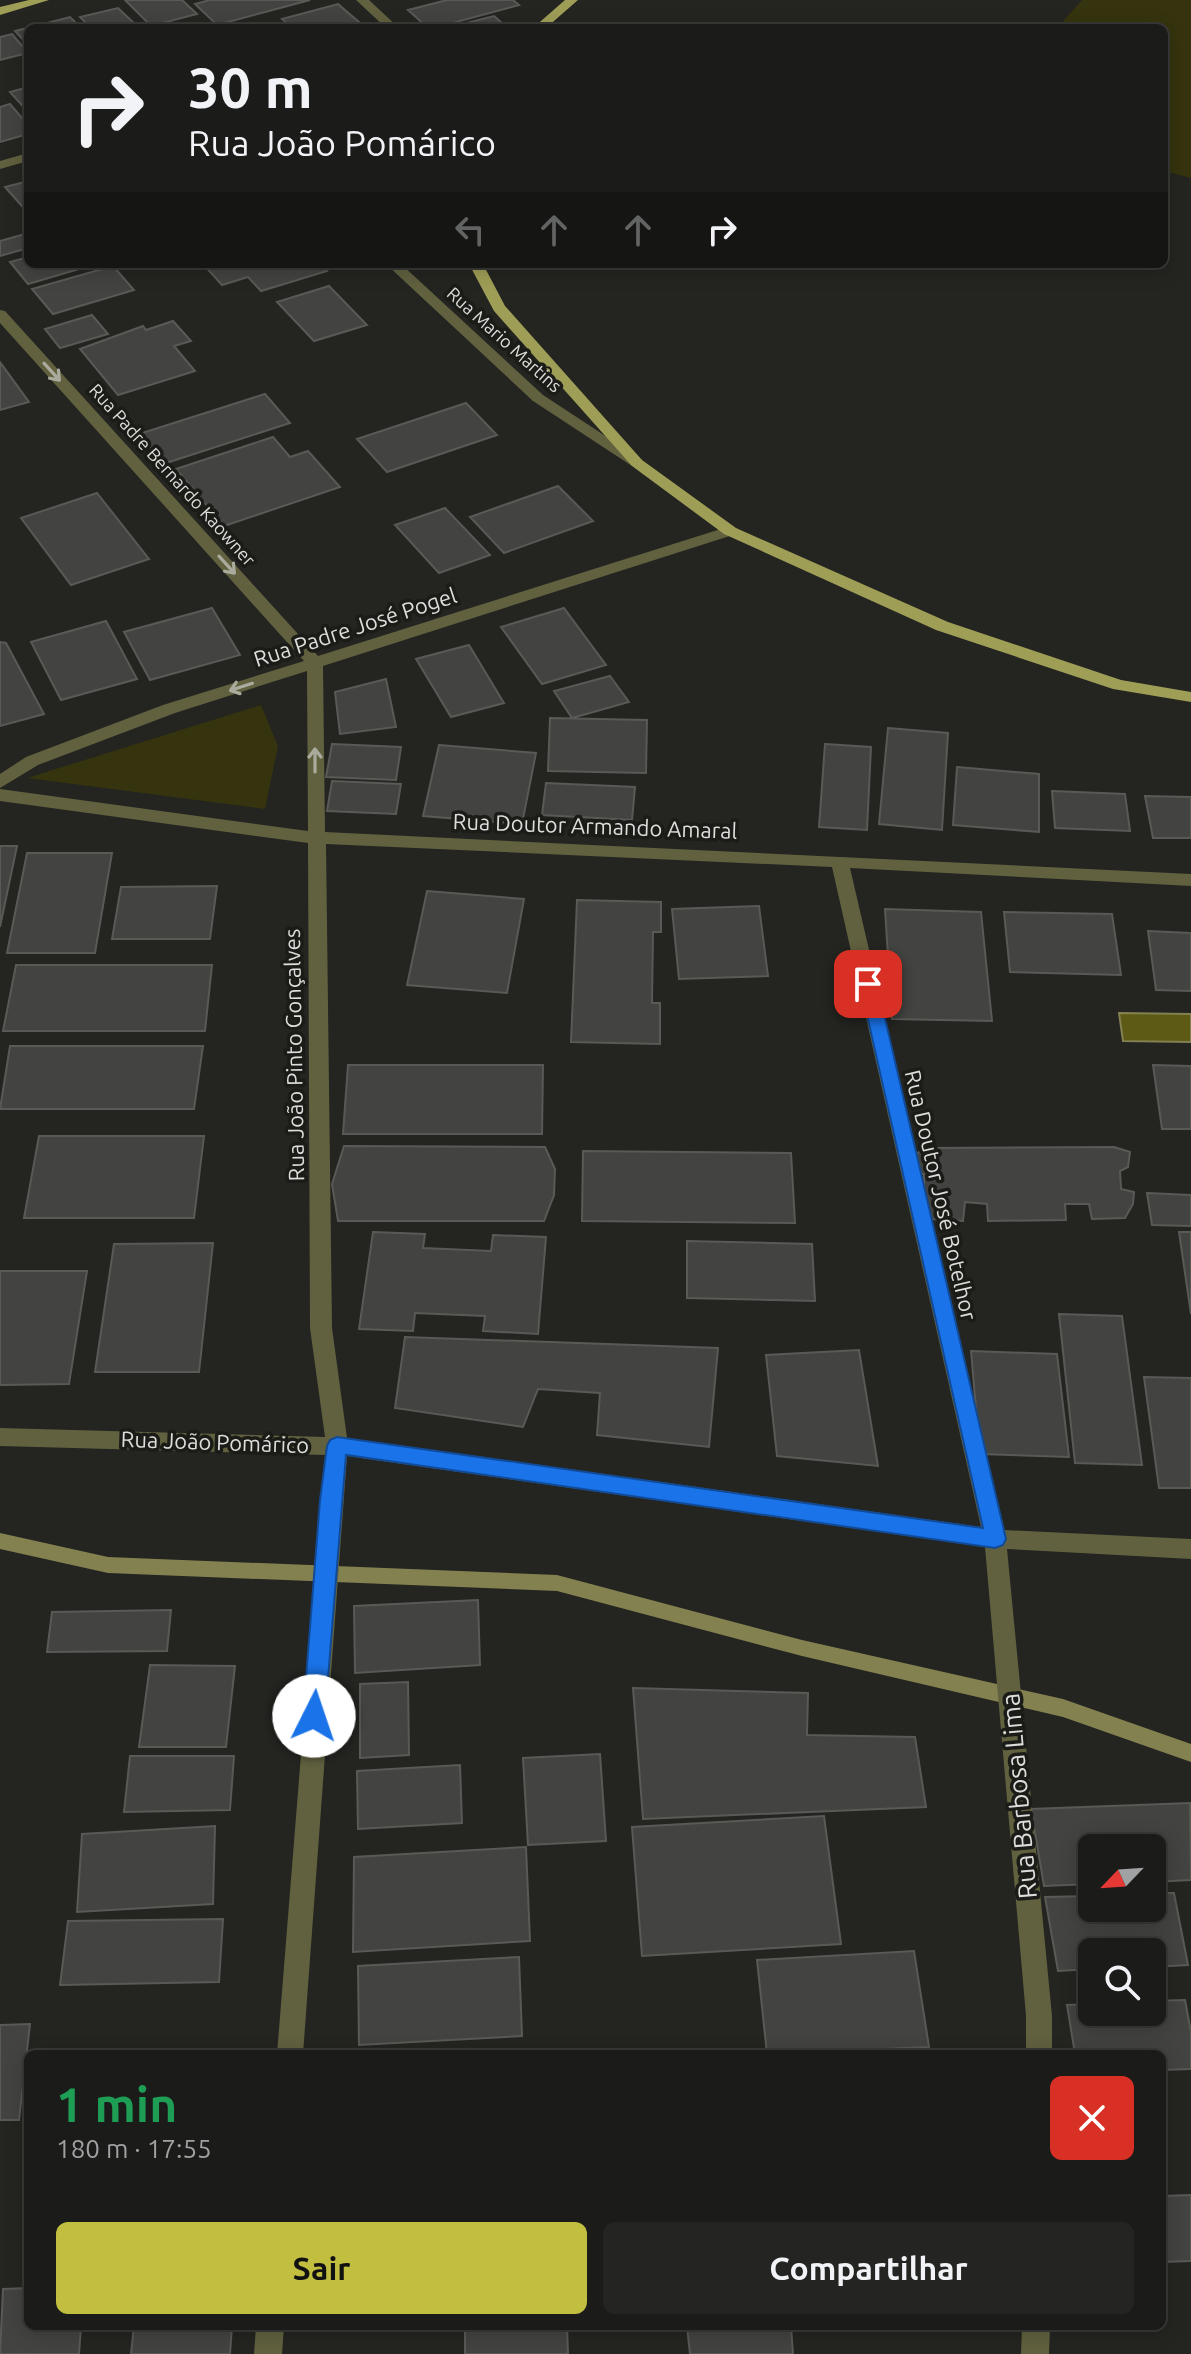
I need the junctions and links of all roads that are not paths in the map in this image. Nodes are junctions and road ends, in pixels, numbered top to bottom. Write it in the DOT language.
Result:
graph roads {
  1 [pos="43,0"];
  2 [pos="362,0"];
  3 [pos="572,0"];
  4 [pos="0,11"];
  5 [pos="389,24"];
  6 [pos="544,24"];
  7 [pos="24,158"];
  8 [pos="0,165"];
  9 [pos="397,268"];
  10 [pos="478,268"];
  11 [pos="0,314"];
  12 [pos="637,463"];
  13 [pos="730,531"];
  14 [pos="315,663"];
  15 [pos="1191,697"];
  16 [pos="0,782"];
  17 [pos="0,795"];
  18 [pos="315,838"];
  19 [pos="840,861"];
  20 [pos="1191,880"];
  21 [pos="0,1437"];
  22 [pos="337,1446"];
  23 [pos="995,1539"];
  24 [pos="1191,1549"];
  25 [pos="290,2050"];
  26 [pos="1039,2050"];
  27 [pos="270,2330"];
  28 [pos="1036,2330"];
  29 [pos="268,2354"];
  30 [pos="1035,2354"];
  1 -- 4 [label="main road"];
  2 -- 5 [label="street"];
  3 -- 6 [label="main road"];
  7 -- 8 [label="street"];
  9 -- 12 [label="street, Rua Mario Martins"];
  10 -- 12 [label="main road"];
  11 -- 14 [label="street, Rua Padre Bernardo Kaowner, one-way"];
  12 -- 13 [label="main road"];
  13 -- 14 [label="street, Rua Padre José Pogel"];
  13 -- 15 [label="main road"];
  14 -- 16 [label="street, Rua Padre José Pogel, one-way"];
  18 -- 14 [label="street, Rua João Pinto Gonçalves, one-way"];
  17 -- 18 [label="street, Rua Doutor Armando Amaral"];
  18 -- 19 [label="street, Rua Doutor Armando Amaral"];
  18 -- 22 [label="street, Rua João Pinto Gonçalves"];
  19 -- 20 [label="street, Rua Doutor Armando Amaral"];
  19 -- 23 [label="street, Rua Doutor José Botelhor"];
  21 -- 22 [label="street, Rua João Pomárico"];
  22 -- 23 [label="street, Rua João Pomárico"];
  22 -- 25 [label="street, Rua João Pinto Gonçalves"];
  23 -- 24 [label="street, Rua João Pomárico"];
  23 -- 26 [label="street, Rua Barbosa Lima"];
  27 -- 29 [label="street"];
  28 -- 30 [label="street"];
}
